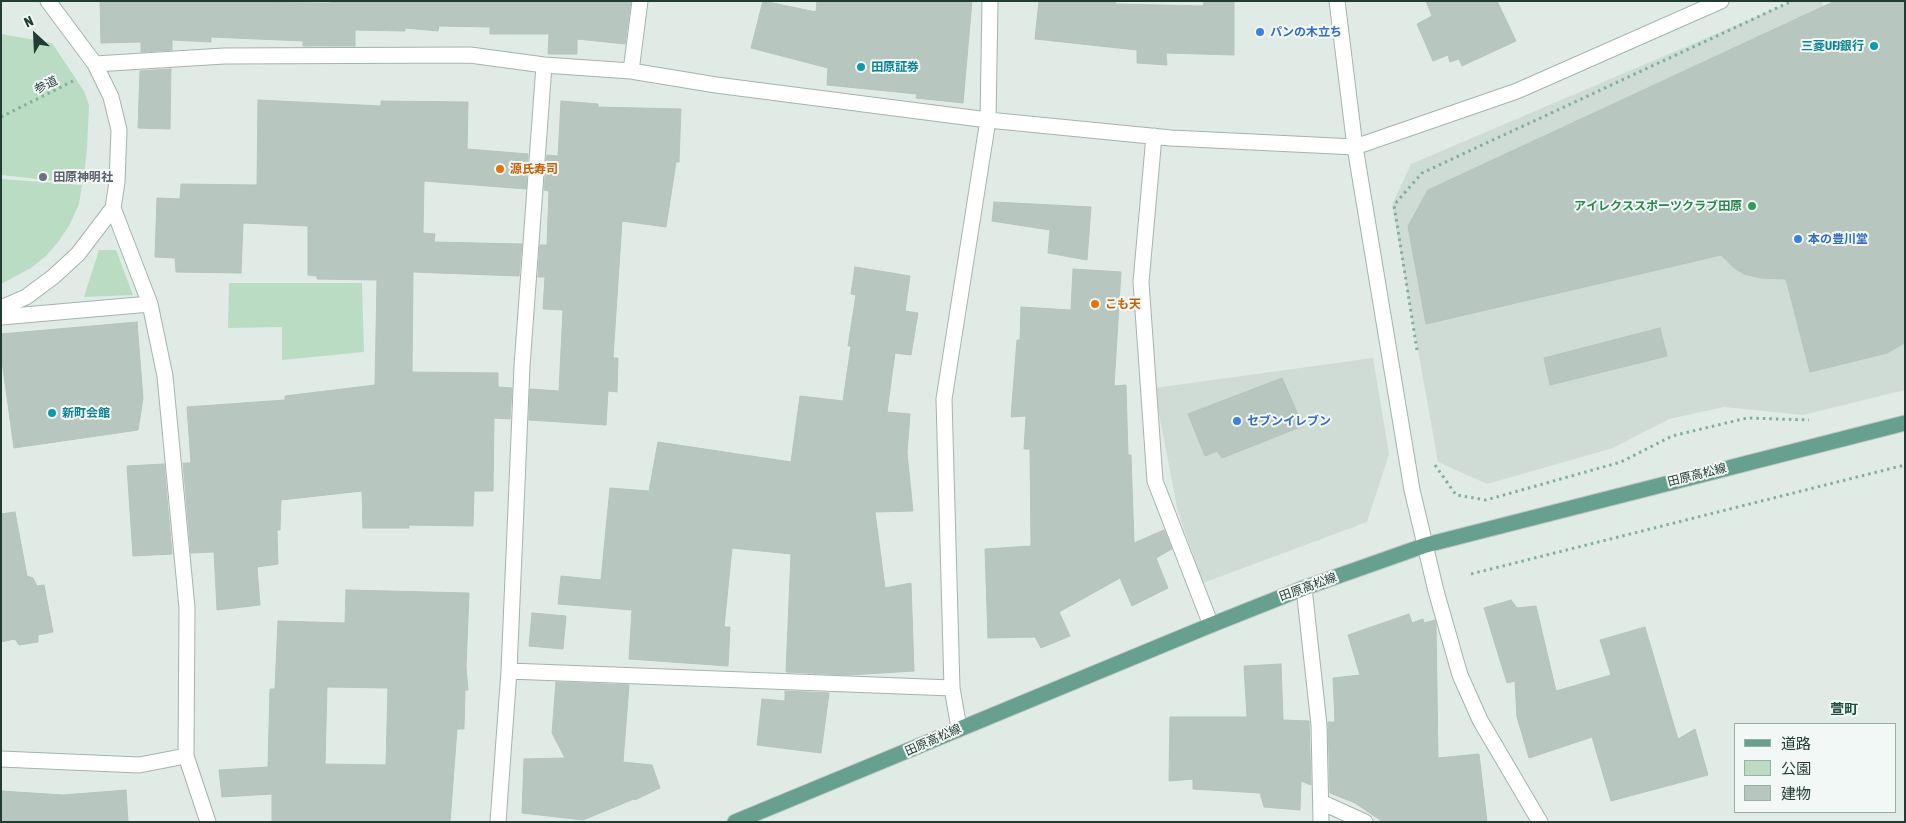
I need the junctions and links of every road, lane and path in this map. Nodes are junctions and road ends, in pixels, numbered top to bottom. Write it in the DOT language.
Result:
graph roads {
  1 [pos="48,1"];
  2 [pos="640,1"];
  3 [pos="990,1"];
  4 [pos="1337,1"];
  5 [pos="1721,1"];
  6 [pos="1792,1"];
  7 [pos="96,64"];
  8 [pos="544,65"];
  9 [pos="631,72"];
  10 [pos="1,117"];
  11 [pos="988,120"];
  12 [pos="1154,136"];
  13 [pos="1355,147"];
  14 [pos="113,208"];
  15 [pos="150,304"];
  16 [pos="1,308"];
  17 [pos="1,317"];
  18 [pos="1419,359"];
  19 [pos="1810,420"];
  20 [pos="1905,423"];
  21 [pos="1434,455"];
  22 [pos="1905,465"];
  23 [pos="1426,545"];
  24 [pos="1471,574"];
  25 [pos="1304,588"];
  26 [pos="1211,625"];
  27 [pos="509,671"];
  28 [pos="952,688"];
  29 [pos="959,728"];
  30 [pos="186,756"];
  31 [pos="1,759"];
  32 [pos="1321,802"];
  33 [pos="208,822"];
  34 [pos="498,822"];
  35 [pos="735,822"];
  36 [pos="1322,822"];
  37 [pos="1365,822"];
  38 [pos="1540,822"];
  1 -- 7 [label="street"];
  2 -- 9 [label="street"];
  3 -- 11 [label="street"];
  4 -- 13 [label="street"];
  5 -- 13 [label="street"];
  6 -- 18 [label="path"];
  7 -- 8 [label="street"];
  7 -- 10 [label="path, 参道"];
  7 -- 14 [label="street"];
  8 -- 9 [label="street"];
  8 -- 27 [label="street"];
  9 -- 11 [label="street"];
  11 -- 12 [label="street"];
  11 -- 28 [label="street"];
  12 -- 13 [label="street"];
  12 -- 26 [label="street"];
  13 -- 23 [label="street"];
  14 -- 15 [label="street"];
  14 -- 16 [label="street"];
  15 -- 17 [label="street"];
  15 -- 30 [label="street"];
  19 -- 21 [label="path"];
  20 -- 23 [label="main road, 田原高松線"];
  22 -- 24 [label="path"];
  23 -- 25 [label="main road, 田原高松線"];
  23 -- 38 [label="street"];
  25 -- 26 [label="main road, 田原高松線"];
  25 -- 32 [label="street"];
  26 -- 29 [label="main road, 田原高松線"];
  27 -- 28 [label="street"];
  27 -- 34 [label="street"];
  28 -- 29 [label="street"];
  29 -- 35 [label="main road, 田原高松線"];
  30 -- 31 [label="street"];
  30 -- 33 [label="street"];
  32 -- 36 [label="street"];
  32 -- 37 [label="street"];
}
